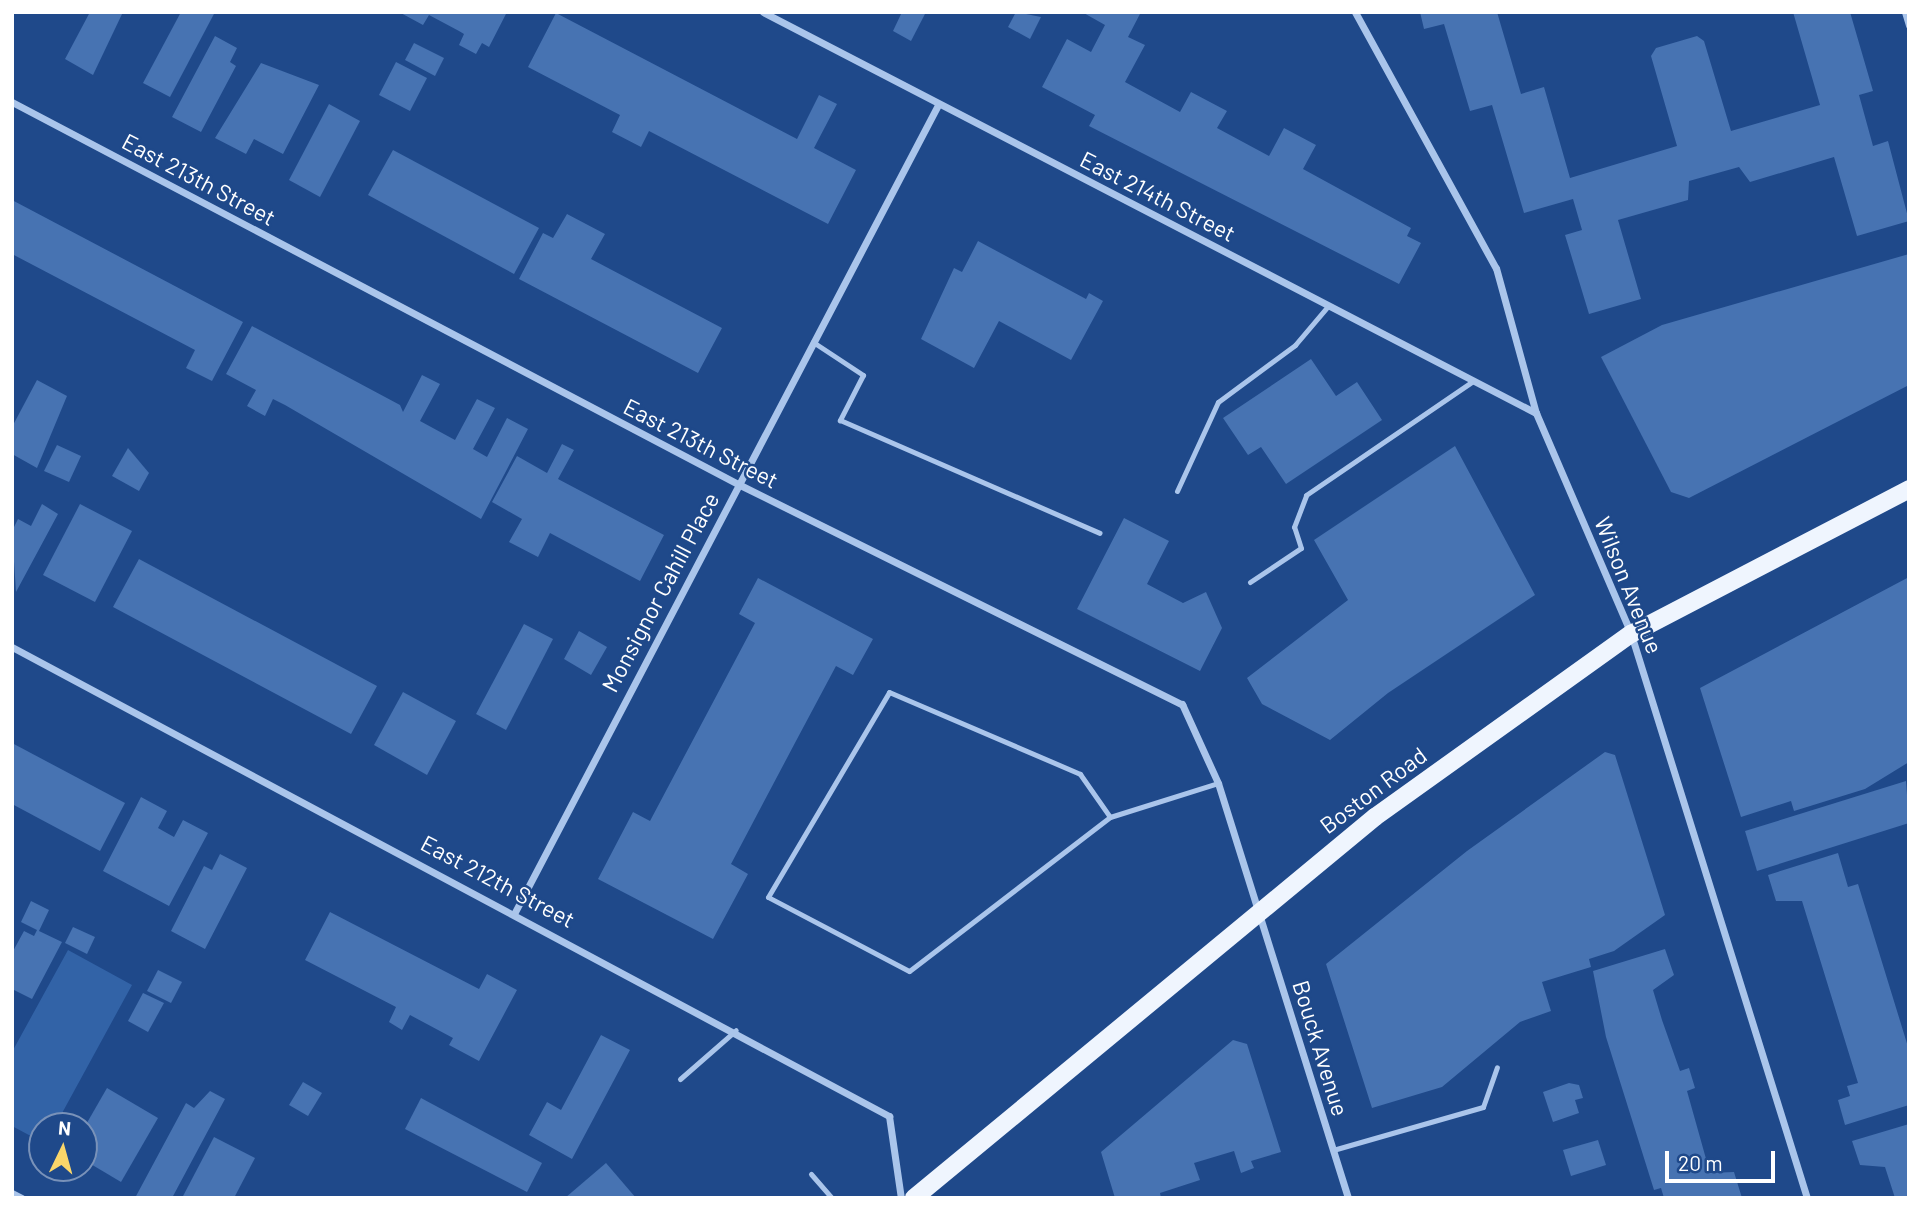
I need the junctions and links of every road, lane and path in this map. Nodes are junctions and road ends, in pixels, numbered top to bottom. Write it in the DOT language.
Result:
graph roads {
  1 [pos="763,12"];
  2 [pos="1355,12"];
  3 [pos="1905,12"];
  4 [pos="1909,25"];
  5 [pos="12,103"];
  6 [pos="938,105"];
  7 [pos="1328,306"];
  8 [pos="813,342"];
  9 [pos="1473,381"];
  10 [pos="1536,413"];
  11 [pos="738,484"];
  12 [pos="1909,489"];
  13 [pos="1177,491"];
  14 [pos="1100,533"];
  15 [pos="1250,582"];
  16 [pos="1631,634"];
  17 [pos="12,648"];
  18 [pos="1218,783"];
  19 [pos="1110,817"];
  20 [pos="1257,911"];
  21 [pos="515,912"];
  22 [pos="736,1030"];
  23 [pos="1497,1067"];
  24 [pos="680,1079"];
  25 [pos="1333,1150"];
  26 [pos="811,1174"];
  27 [pos="12,1192"];
  28 [pos="22,1198"];
  29 [pos="832,1198"];
  30 [pos="901,1198"];
  31 [pos="914,1198"];
  32 [pos="1348,1198"];
  33 [pos="1807,1198"];
  1 -- 6 [label="street, East 214th Street"];
  2 -- 10 [label="street, Wilson Avenue"];
  3 -- 4 [label="street"];
  5 -- 11 [label="street, East 213th Street"];
  6 -- 7 [label="street, East 214th Street"];
  6 -- 8 [label="street, Monsignor Cahill Place"];
  7 -- 9 [label="street, East 214th Street"];
  7 -- 13 [label="lane"];
  8 -- 11 [label="street, Monsignor Cahill Place"];
  8 -- 14 [label="lane"];
  9 -- 10 [label="street, East 214th Street"];
  9 -- 15 [label="lane"];
  10 -- 16 [label="street, Wilson Avenue"];
  11 -- 18 [label="street, East 213th Street"];
  11 -- 21 [label="street, Monsignor Cahill Place"];
  12 -- 16 [label="main road, Boston Road"];
  16 -- 20 [label="main road, Boston Road"];
  16 -- 33 [label="street, Wilson Avenue"];
  17 -- 21 [label="street, East 212th Street"];
  18 -- 19 [label="lane"];
  18 -- 20 [label="street, East 213th Street"];
  19 -- 19 [label="lane"];
  20 -- 25 [label="street, Bouck Avenue"];
  20 -- 31 [label="main road, Boston Road"];
  21 -- 22 [label="street, East 212th Street"];
  22 -- 24 [label="lane"];
  22 -- 30 [label="street, East 212th Street"];
  23 -- 25 [label="lane"];
  25 -- 32 [label="street, Bouck Avenue"];
  26 -- 29 [label="lane"];
  27 -- 28 [label="street"];
}
